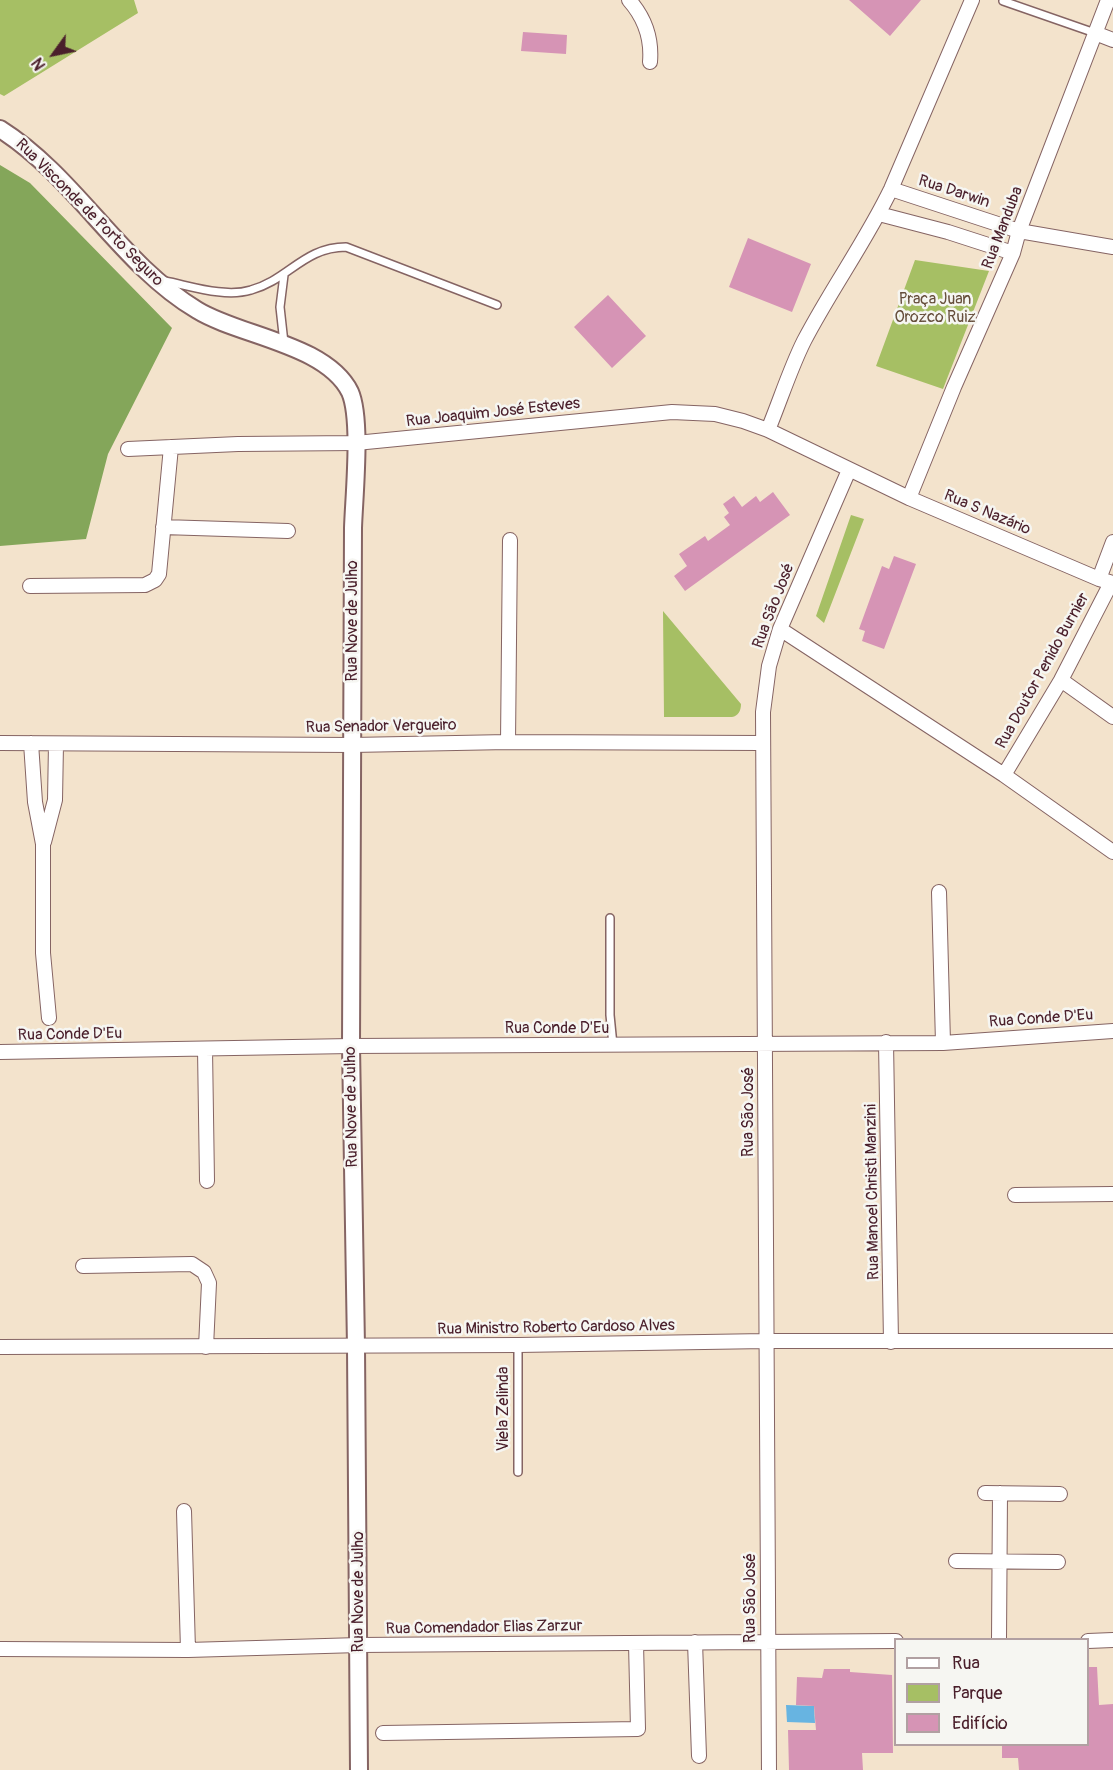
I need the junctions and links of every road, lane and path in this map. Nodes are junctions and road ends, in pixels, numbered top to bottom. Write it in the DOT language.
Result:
graph roads {
  1 [pos="629,0"];
  2 [pos="972,0"];
  3 [pos="1108,0"];
  4 [pos="1003,2"];
  5 [pos="1095,33"];
  6 [pos="1113,40"];
  7 [pos="650,62"];
  8 [pos="0,129"];
  9 [pos="891,189"];
  10 [pos="879,214"];
  11 [pos="1019,231"];
  12 [pos="1113,247"];
  13 [pos="1013,253"];
  14 [pos="284,275"];
  15 [pos="153,279"];
  16 [pos="497,305"];
  17 [pos="284,343"];
  18 [pos="768,430"];
  19 [pos="356,443"];
  20 [pos="171,447"];
  21 [pos="128,449"];
  22 [pos="849,470"];
  23 [pos="909,498"];
  24 [pos="163,526"];
  25 [pos="288,531"];
  26 [pos="510,540"];
  27 [pos="1113,542"];
  28 [pos="1108,582"];
  29 [pos="30,586"];
  30 [pos="780,629"];
  31 [pos="1061,680"];
  32 [pos="1113,717"];
  33 [pos="508,742"];
  34 [pos="0,743"];
  35 [pos="31,743"];
  36 [pos="762,743"];
  37 [pos="56,744"];
  38 [pos="352,745"];
  39 [pos="1004,775"];
  40 [pos="43,844"];
  41 [pos="1113,852"];
  42 [pos="939,892"];
  43 [pos="610,918"];
  44 [pos="49,1018"];
  45 [pos="1113,1031"];
  46 [pos="886,1042"];
  47 [pos="943,1043"];
  48 [pos="613,1045"];
  49 [pos="765,1045"];
  50 [pos="351,1046"];
  51 [pos="205,1049"];
  52 [pos="0,1052"];
  53 [pos="207,1180"];
  54 [pos="1113,1194"];
  55 [pos="1015,1195"];
  56 [pos="83,1266"];
  57 [pos="766,1341"];
  58 [pos="1113,1341"];
  59 [pos="891,1342"];
  60 [pos="518,1345"];
  61 [pos="0,1347"];
  62 [pos="206,1347"];
  63 [pos="356,1347"];
  64 [pos="518,1472"];
  65 [pos="985,1493"];
  66 [pos="1000,1493"];
  67 [pos="1060,1494"];
  68 [pos="184,1511"];
  69 [pos="956,1561"];
  70 [pos="999,1562"];
  71 [pos="1058,1562"];
  72 [pos="999,1638"];
  73 [pos="768,1641"];
  74 [pos="894,1641"];
  75 [pos="1089,1641"];
  76 [pos="1113,1641"];
  77 [pos="695,1642"];
  78 [pos="636,1643"];
  79 [pos="359,1645"];
  80 [pos="0,1649"];
  81 [pos="188,1650"];
  82 [pos="383,1733"];
  83 [pos="699,1756"];
  84 [pos="359,1770"];
  85 [pos="769,1770"];
  1 -- 7 [label="street"];
  2 -- 9 [label="street"];
  3 -- 5 [label="street, Rua Manduba"];
  4 -- 5 [label="lane"];
  5 -- 6 [label="street"];
  5 -- 11 [label="street, Rua Manduba"];
  8 -- 15 [label="street, Rua Visconde de Porto Seguro"];
  9 -- 10 [label="street"];
  9 -- 11 [label="street, Rua Darwin"];
  10 -- 13 [label="street"];
  10 -- 18 [label="street"];
  11 -- 12 [label="street, Rua Darwin"];
  11 -- 13 [label="street, Rua Manduba"];
  13 -- 23 [label="street, Rua Manduba"];
  14 -- 15 [label="lane"];
  14 -- 16 [label="lane"];
  14 -- 17 [label="lane"];
  15 -- 17 [label="street, Rua Visconde de Porto Seguro"];
  17 -- 19 [label="street, Rua Visconde de Porto Seguro"];
  18 -- 19 [label="street, Rua Joaquim José Esteves"];
  18 -- 22 [label="street, Rua Joaquim José Esteves"];
  19 -- 20 [label="street, Rua Joaquim José Esteves"];
  19 -- 38 [label="street, Rua Nove de Julho"];
  20 -- 21 [label="street, Rua Joaquim José Esteves"];
  20 -- 24 [label="street"];
  22 -- 23 [label="street, Rua S Nazário"];
  22 -- 30 [label="street, Rua São José"];
  23 -- 28 [label="street, Rua S Nazário"];
  24 -- 25 [label="street"];
  24 -- 29 [label="street"];
  26 -- 33 [label="street"];
  27 -- 28 [label="street, Rua Doutor Penido Burnier"];
  28 -- 31 [label="street, Rua Doutor Penido Burnier"];
  30 -- 36 [label="street, Rua São José"];
  30 -- 39 [label="street"];
  31 -- 32 [label="street"];
  31 -- 39 [label="street, Rua Doutor Penido Burnier"];
  33 -- 36 [label="street, Rua Senador Vergueiro"];
  33 -- 38 [label="street, Rua Senador Vergueiro"];
  34 -- 35 [label="street, Rua Senador Vergueiro"];
  35 -- 37 [label="street, Rua Senador Vergueiro"];
  35 -- 40 [label="street"];
  36 -- 49 [label="street, Rua São José"];
  37 -- 38 [label="street, Rua Senador Vergueiro"];
  37 -- 40 [label="street"];
  38 -- 50 [label="street, Rua Nove de Julho"];
  39 -- 41 [label="street"];
  40 -- 44 [label="street"];
  42 -- 47 [label="street"];
  43 -- 48 [label="lane"];
  45 -- 47 [label="street, Rua Conde D'Eu"];
  46 -- 47 [label="street, Rua Conde D'Eu"];
  46 -- 49 [label="street, Rua Conde D'Eu"];
  46 -- 59 [label="street, Rua Manoel Christi Manzini"];
  48 -- 49 [label="street, Rua Conde D'Eu"];
  48 -- 50 [label="street, Rua Conde D'Eu"];
  49 -- 57 [label="street, Rua São José"];
  50 -- 51 [label="street, Rua Conde D'Eu"];
  50 -- 63 [label="street, Rua Nove de Julho"];
  51 -- 52 [label="street, Rua Conde D'Eu"];
  51 -- 53 [label="street"];
  54 -- 55 [label="street"];
  56 -- 62 [label="street"];
  57 -- 59 [label="street, Rua Ministro Roberto Cardoso Alves"];
  57 -- 60 [label="street, Rua Ministro Roberto Cardoso Alves"];
  57 -- 73 [label="street, Rua São José"];
  58 -- 59 [label="street, Rua Ministro Roberto Cardoso Alves"];
  60 -- 63 [label="street, Rua Ministro Roberto Cardoso Alves"];
  60 -- 64 [label="lane, Viela Zelinda"];
  61 -- 62 [label="street, Rua Ministro Roberto Cardoso Alves"];
  62 -- 63 [label="street, Rua Ministro Roberto Cardoso Alves"];
  63 -- 79 [label="street, Rua Nove de Julho"];
  65 -- 66 [label="street"];
  66 -- 67 [label="street"];
  66 -- 70 [label="street"];
  68 -- 81 [label="street"];
  69 -- 70 [label="street"];
  70 -- 71 [label="street"];
  70 -- 72 [label="street"];
  73 -- 74 [label="street, Rua Comendador Elias Zarzur"];
  73 -- 77 [label="street, Rua Comendador Elias Zarzur"];
  73 -- 85 [label="street, Rua São José"];
  75 -- 76 [label="street"];
  77 -- 78 [label="street, Rua Comendador Elias Zarzur"];
  77 -- 83 [label="street"];
  78 -- 79 [label="street, Rua Comendador Elias Zarzur"];
  78 -- 82 [label="street"];
  79 -- 81 [label="street, Rua Comendador Elias Zarzur"];
  79 -- 84 [label="street, Rua Nove de Julho"];
  80 -- 81 [label="street, Rua Comendador Elias Zarzur"];
}
